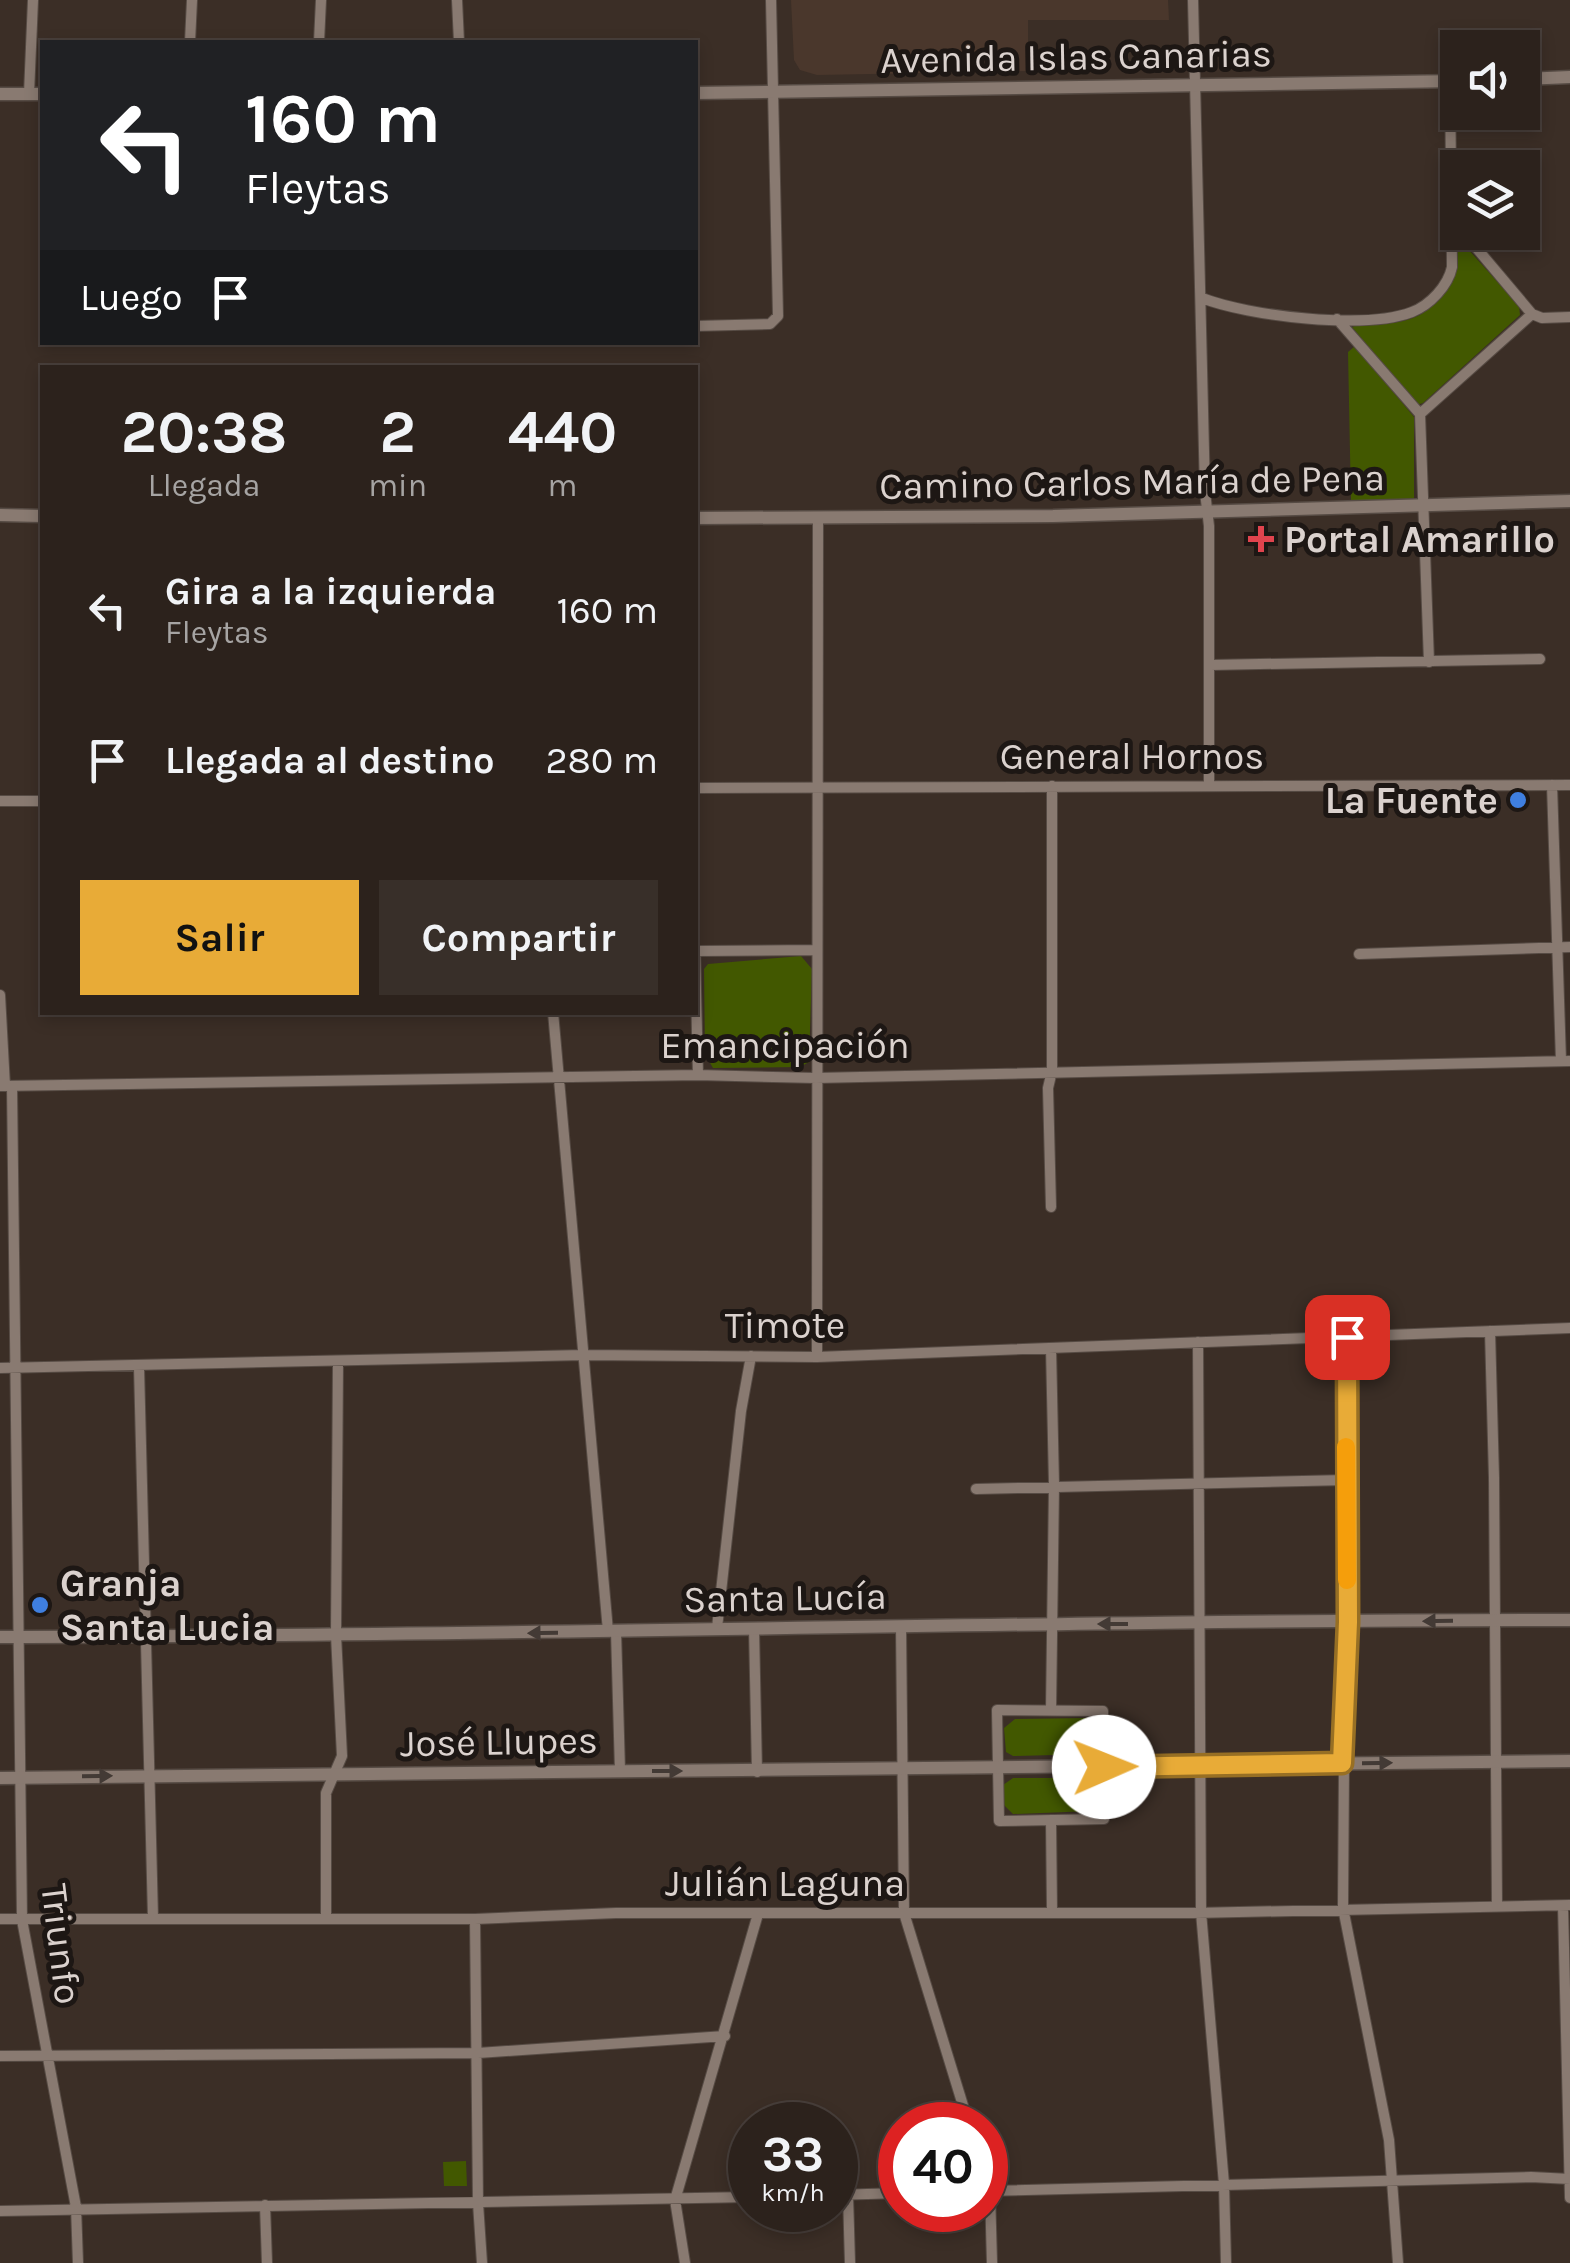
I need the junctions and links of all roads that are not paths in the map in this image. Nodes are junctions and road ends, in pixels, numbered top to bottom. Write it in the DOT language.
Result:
graph roads {
  1 [pos="33,0"];
  2 [pos="192,0"];
  3 [pos="321,0"];
  4 [pos="456,0"];
  5 [pos="771,0"];
  6 [pos="1193,0"];
  7 [pos="190,40"];
  8 [pos="318,40"];
  9 [pos="459,40"];
  10 [pos="1570,77"];
  11 [pos="1540,78"];
  12 [pos="1440,81"];
  13 [pos="1197,85"];
  14 [pos="774,92"];
  15 [pos="698,93"];
  16 [pos="0,94"];
  17 [pos="36,94"];
  18 [pos="1452,250"];
  19 [pos="1478,250"];
  20 [pos="1202,298"];
  21 [pos="1532,314"];
  22 [pos="1570,317"];
  23 [pos="1337,319"];
  24 [pos="698,326"];
  25 [pos="1420,414"];
  26 [pos="1570,501"];
  27 [pos="1421,505"];
  28 [pos="1208,512"];
  29 [pos="0,515"];
  30 [pos="40,516"];
  31 [pos="698,518"];
  32 [pos="818,520"];
  33 [pos="1540,659"];
  34 [pos="1429,662"];
  35 [pos="1210,665"];
  36 [pos="1570,784"];
  37 [pos="1209,785"];
  38 [pos="1052,786"];
  39 [pos="1552,786"];
  40 [pos="698,788"];
  41 [pos="819,788"];
  42 [pos="0,801"];
  43 [pos="40,801"];
  44 [pos="1564,948"];
  45 [pos="698,950"];
  46 [pos="816,950"];
  47 [pos="1360,954"];
  48 [pos="0,995"];
  49 [pos="553,1015"];
  50 [pos="697,1015"];
  51 [pos="1566,1061"];
  52 [pos="1052,1072"];
  53 [pos="698,1074"];
  54 [pos="559,1077"];
  55 [pos="816,1078"];
  56 [pos="6,1086"];
  57 [pos="1051,1207"];
  58 [pos="1570,1328"];
  59 [pos="1490,1331"];
  60 [pos="1347,1337"];
  61 [pos="1198,1342"];
  62 [pos="1050,1348"];
  63 [pos="583,1355"];
  64 [pos="751,1356"];
  65 [pos="817,1357"];
  66 [pos="338,1362"];
  67 [pos="140,1366"];
  68 [pos="0,1368"];
  69 [pos="14,1368"];
  70 [pos="1346,1480"];
  71 [pos="1198,1483"];
  72 [pos="1054,1485"];
  73 [pos="976,1489"];
  74 [pos="1496,1620"];
  75 [pos="1570,1620"];
  76 [pos="1348,1622"];
  77 [pos="1052,1624"];
  78 [pos="1199,1624"];
  79 [pos="901,1626"];
  80 [pos="717,1628"];
  81 [pos="754,1628"];
  82 [pos="612,1631"];
  83 [pos="336,1635"];
  84 [pos="0,1637"];
  85 [pos="20,1637"];
  86 [pos="146,1637"];
  87 [pos="1051,1711"];
  88 [pos="1570,1761"];
  89 [pos="1496,1762"];
  90 [pos="1342,1763"];
  91 [pos="1199,1766"];
  92 [pos="998,1767"];
  93 [pos="1104,1767"];
  94 [pos="903,1768"];
  95 [pos="620,1770"];
  96 [pos="758,1772"];
  97 [pos="334,1773"];
  98 [pos="149,1776"];
  99 [pos="21,1777"];
  100 [pos="0,1778"];
  101 [pos="1051,1820"];
  102 [pos="1567,1906"];
  103 [pos="1343,1908"];
  104 [pos="1497,1908"];
  105 [pos="1052,1912"];
  106 [pos="1201,1912"];
  107 [pos="904,1913"];
  108 [pos="758,1914"];
  109 [pos="153,1918"];
  110 [pos="326,1918"];
  111 [pos="0,1919"];
  112 [pos="476,1919"];
  113 [pos="22,1920"];
  114 [pos="725,2036"];
  115 [pos="1569,2050"];
  116 [pos="478,2054"];
  117 [pos="0,2056"];
  118 [pos="47,2056"];
  119 [pos="963,2102"];
  120 [pos="1570,2110"];
  121 [pos="1570,2179"];
  122 [pos="1394,2181"];
  123 [pos="1224,2184"];
  124 [pos="1008,2190"];
  125 [pos="1570,2198"];
  126 [pos="728,2199"];
  127 [pos="676,2200"];
  128 [pos="478,2203"];
  129 [pos="265,2205"];
  130 [pos="76,2207"];
  131 [pos="0,2210"];
  132 [pos="849,2232"];
  133 [pos="990,2232"];
  134 [pos="78,2263"];
  135 [pos="267,2263"];
  136 [pos="482,2263"];
  137 [pos="684,2263"];
  138 [pos="850,2263"];
  139 [pos="992,2263"];
  140 [pos="1226,2263"];
  141 [pos="1398,2263"];
  1 -- 17 [label="street"];
  2 -- 7 [label="street"];
  3 -- 8 [label="street"];
  4 -- 9 [label="street"];
  5 -- 14 [label="street"];
  6 -- 13 [label="street"];
  10 -- 11 [label="street"];
  12 -- 13 [label="street, Avenida Islas Canarias"];
  13 -- 14 [label="street, Avenida Islas Canarias"];
  13 -- 20 [label="street"];
  14 -- 15 [label="street, Avenida Islas Canarias"];
  14 -- 24 [label="street"];
  16 -- 17 [label="street"];
  18 -- 23 [label="street"];
  19 -- 21 [label="street"];
  20 -- 23 [label="street"];
  20 -- 28 [label="street"];
  21 -- 22 [label="street"];
  21 -- 25 [label="street"];
  23 -- 25 [label="street"];
  25 -- 27 [label="street"];
  26 -- 27 [label="street, Camino Carlos María de Pena"];
  27 -- 28 [label="street, Camino Carlos María de Pena"];
  27 -- 34 [label="street"];
  28 -- 32 [label="street, Camino Carlos María de Pena"];
  28 -- 35 [label="street"];
  29 -- 30 [label="street"];
  31 -- 32 [label="street, Camino Carlos María de Pena"];
  32 -- 41 [label="street"];
  33 -- 34 [label="street"];
  34 -- 35 [label="street"];
  35 -- 37 [label="street"];
  36 -- 39 [label="street, General Hornos"];
  37 -- 38 [label="street, General Hornos"];
  37 -- 39 [label="street, General Hornos"];
  38 -- 41 [label="street, General Hornos"];
  38 -- 52 [label="street"];
  39 -- 44 [label="street"];
  40 -- 41 [label="street, General Hornos"];
  41 -- 46 [label="street"];
  42 -- 43 [label="street"];
  44 -- 47 [label="street"];
  44 -- 51 [label="street"];
  45 -- 46 [label="street"];
  46 -- 55 [label="street"];
  48 -- 56 [label="street, Triunfo"];
  49 -- 54 [label="street"];
  50 -- 53 [label="street"];
  51 -- 52 [label="street, Emancipación"];
  52 -- 55 [label="street, Emancipación"];
  52 -- 57 [label="street"];
  53 -- 54 [label="street, Emancipación"];
  53 -- 55 [label="street, Emancipación"];
  54 -- 56 [label="street, Emancipación"];
  54 -- 63 [label="street"];
  55 -- 65 [label="street"];
  56 -- 69 [label="street, Triunfo"];
  58 -- 59 [label="street, Timote"];
  59 -- 60 [label="street, Timote"];
  59 -- 74 [label="street"];
  60 -- 61 [label="street, Timote"];
  60 -- 70 [label="street"];
  61 -- 62 [label="street, Timote"];
  61 -- 71 [label="street"];
  62 -- 65 [label="street, Timote"];
  62 -- 72 [label="street"];
  63 -- 64 [label="street, Timote"];
  63 -- 66 [label="street, Timote"];
  63 -- 82 [label="street"];
  64 -- 65 [label="street, Timote"];
  64 -- 80 [label="street"];
  66 -- 67 [label="street, Timote"];
  66 -- 83 [label="street"];
  67 -- 69 [label="street, Timote"];
  67 -- 86 [label="street"];
  68 -- 69 [label="street, Timote"];
  69 -- 85 [label="street, Triunfo"];
  70 -- 71 [label="street"];
  70 -- 76 [label="street"];
  71 -- 72 [label="street"];
  71 -- 78 [label="street"];
  72 -- 73 [label="street"];
  72 -- 77 [label="street"];
  74 -- 75 [label="street, Santa Lucía"];
  74 -- 76 [label="street, Santa Lucía, one-way"];
  74 -- 89 [label="street"];
  76 -- 78 [label="street, Santa Lucía"];
  76 -- 90 [label="street"];
  78 -- 77 [label="street, Santa Lucía, one-way"];
  77 -- 79 [label="street, Santa Lucía"];
  77 -- 87 [label="street"];
  78 -- 91 [label="street"];
  79 -- 81 [label="street, Santa Lucía"];
  79 -- 94 [label="street"];
  80 -- 81 [label="street, Santa Lucía"];
  80 -- 82 [label="street, Santa Lucía"];
  81 -- 96 [label="street"];
  82 -- 83 [label="street, Santa Lucía, one-way"];
  82 -- 95 [label="street"];
  83 -- 86 [label="street, Santa Lucía"];
  83 -- 97 [label="street"];
  84 -- 85 [label="street, Santa Lucía"];
  85 -- 86 [label="street, Santa Lucía"];
  85 -- 99 [label="street, Triunfo"];
  86 -- 98 [label="street"];
  87 -- 92 [label="street"];
  87 -- 93 [label="street"];
  88 -- 89 [label="street, José Llupes"];
  90 -- 89 [label="street, José Llupes, one-way"];
  89 -- 104 [label="street"];
  90 -- 91 [label="street, José Llupes"];
  90 -- 103 [label="street"];
  91 -- 93 [label="street, José Llupes"];
  91 -- 106 [label="street"];
  92 -- 93 [label="street, José Llupes"];
  92 -- 94 [label="street, José Llupes"];
  92 -- 101 [label="street"];
  93 -- 101 [label="street"];
  94 -- 96 [label="street, José Llupes"];
  94 -- 107 [label="street"];
  95 -- 96 [label="street, José Llupes, one-way"];
  95 -- 97 [label="street, José Llupes"];
  97 -- 98 [label="street, José Llupes"];
  97 -- 110 [label="street"];
  99 -- 98 [label="street, José Llupes, one-way"];
  98 -- 109 [label="street"];
  99 -- 100 [label="street, José Llupes"];
  99 -- 113 [label="street, Triunfo"];
  101 -- 105 [label="street"];
  102 -- 104 [label="street, Julián Laguna"];
  102 -- 115 [label="street"];
  103 -- 104 [label="street, Julián Laguna"];
  103 -- 106 [label="street, Julián Laguna"];
  103 -- 122 [label="street"];
  105 -- 106 [label="street, Julián Laguna"];
  105 -- 107 [label="street, Julián Laguna"];
  106 -- 123 [label="street"];
  107 -- 108 [label="street, Julián Laguna"];
  107 -- 119 [label="street"];
  108 -- 112 [label="street, Julián Laguna"];
  108 -- 114 [label="street"];
  109 -- 110 [label="street, Julián Laguna"];
  109 -- 113 [label="street, Julián Laguna"];
  110 -- 112 [label="street, Julián Laguna"];
  111 -- 113 [label="street, Julián Laguna"];
  112 -- 116 [label="street"];
  113 -- 118 [label="street, Triunfo"];
  114 -- 116 [label="street"];
  114 -- 127 [label="street"];
  115 -- 120 [label="street"];
  116 -- 118 [label="street"];
  116 -- 128 [label="street"];
  117 -- 118 [label="street"];
  118 -- 130 [label="street, Triunfo"];
  120 -- 121 [label="street"];
  121 -- 122 [label="street"];
  121 -- 125 [label="street"];
  122 -- 123 [label="street"];
  122 -- 141 [label="street"];
  123 -- 124 [label="street"];
  123 -- 140 [label="street"];
  126 -- 127 [label="street"];
  127 -- 128 [label="street"];
  127 -- 137 [label="street"];
  128 -- 129 [label="street"];
  128 -- 136 [label="street"];
  129 -- 130 [label="street"];
  129 -- 135 [label="street"];
  130 -- 131 [label="street"];
  130 -- 134 [label="street, Triunfo"];
  132 -- 138 [label="street"];
  133 -- 139 [label="street"];
}
